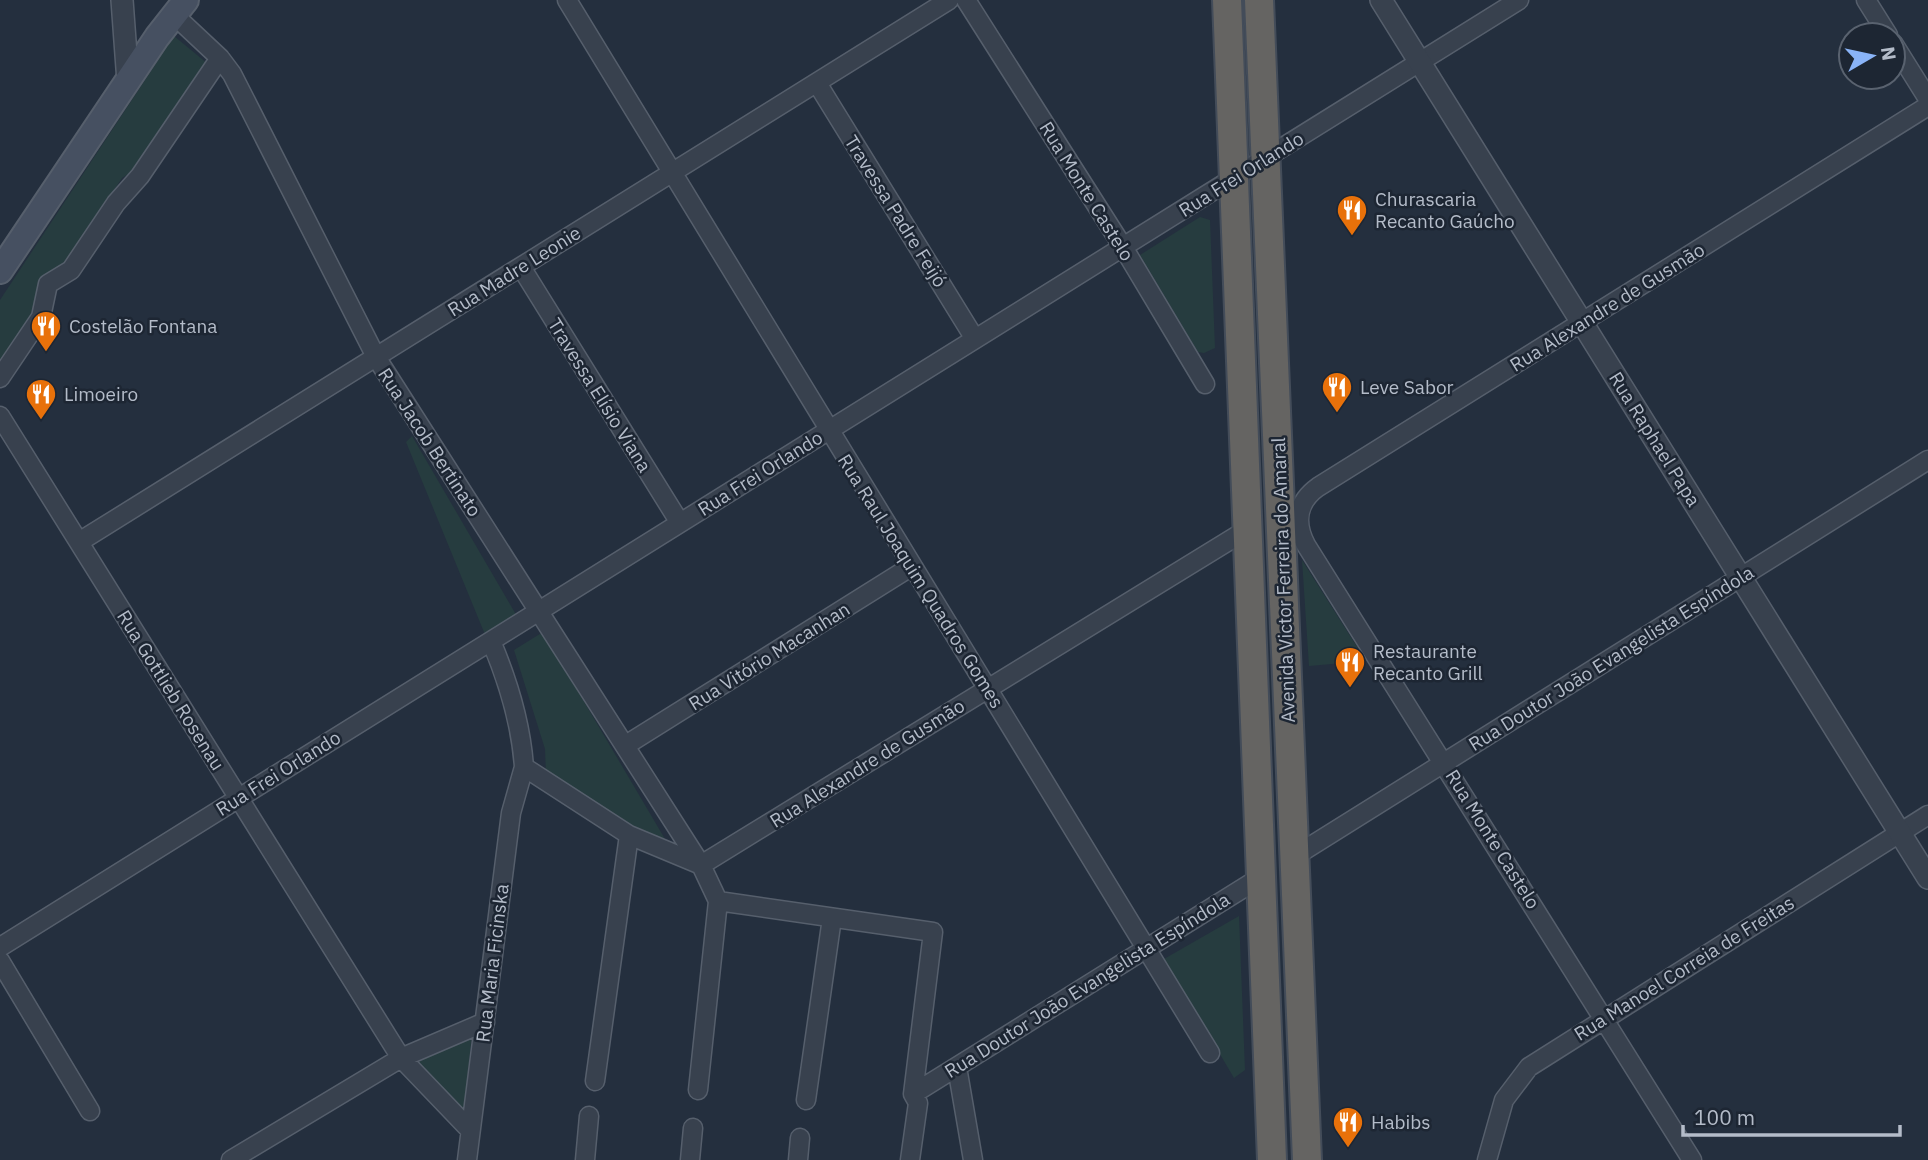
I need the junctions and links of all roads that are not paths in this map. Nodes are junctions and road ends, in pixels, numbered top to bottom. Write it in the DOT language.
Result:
graph roads {
  1 [pos="122,0"];
  2 [pos="567,0"];
  3 [pos="949,0"];
  4 [pos="966,0"];
  5 [pos="1227,0"];
  6 [pos="1259,0"];
  7 [pos="1381,0"];
  8 [pos="1519,0"];
  9 [pos="1866,0"];
  10 [pos="179,7"];
  11 [pos="1879,21"];
  12 [pos="220,58"];
  13 [pos="1420,62"];
  14 [pos="1907,65"];
  15 [pos="128,82"];
  16 [pos="817,83"];
  17 [pos="1928,99"];
  18 [pos="1928,106"];
  19 [pos="1266,158"];
  20 [pos="673,172"];
  21 [pos="1234,178"];
  22 [pos="1123,247"];
  23 [pos="2,259"];
  24 [pos="521,267"];
  25 [pos="1582,322"];
  26 [pos="975,339"];
  27 [pos="376,357"];
  28 [pos="0,377"];
  29 [pos="1205,384"];
  30 [pos="0,416"];
  31 [pos="827,431"];
  32 [pos="1928,460"];
  33 [pos="1298,517"];
  34 [pos="680,523"];
  35 [pos="1248,529"];
  36 [pos="79,542"];
  37 [pos="912,566"];
  38 [pos="1741,577"];
  39 [pos="538,611"];
  40 [pos="491,641"];
  41 [pos="988,689"];
  42 [pos="626,745"];
  43 [pos="1445,762"];
  44 [pos="524,767"];
  45 [pos="239,798"];
  46 [pos="1928,815"];
  47 [pos="1900,833"];
  48 [pos="629,835"];
  49 [pos="1295,856"];
  50 [pos="701,865"];
  51 [pos="1261,877"];
  52 [pos="1928,878"];
  53 [pos="718,901"];
  54 [pos="832,918"];
  55 [pos="0,947"];
  56 [pos="1147,948"];
  57 [pos="0,961"];
  58 [pos="1603,1018"];
  59 [pos="485,1022"];
  60 [pos="1210,1053"];
  61 [pos="401,1058"];
  62 [pos="957,1067"];
  63 [pos="595,1081"];
  64 [pos="698,1090"];
  65 [pos="913,1094"];
  66 [pos="806,1100"];
  67 [pos="90,1111"];
  68 [pos="589,1115"];
  69 [pos="693,1128"];
  70 [pos="470,1130"];
  71 [pos="800,1138"];
  72 [pos="230,1160"];
  73 [pos="467,1160"];
  74 [pos="585,1160"];
  75 [pos="690,1160"];
  76 [pos="798,1160"];
  77 [pos="910,1160"];
  78 [pos="973,1160"];
  79 [pos="1272,1160"];
  80 [pos="1307,1160"];
  81 [pos="1486,1160"];
  82 [pos="1692,1160"];
  1 -- 15 [label="street"];
  2 -- 20 [label="street, Rua Raul Joaquim Quadros Gomes"];
  3 -- 16 [label="street, Rua Madre Leonie"];
  4 -- 22 [label="street, Rua Monte Castelo"];
  5 -- 21 [label="highway, Avenida Victor Ferreira do Amaral"];
  6 -- 19 [label="highway, Avenida Victor Ferreira do Amaral"];
  7 -- 13 [label="street, Rua Raphael Papa"];
  8 -- 13 [label="street, Rua Frei Orlando"];
  9 -- 11 [label="street"];
  10 -- 12 [label="street, Rua Jacob Bertinato"];
  10 -- 15 [label="main road"];
  12 -- 27 [label="street, Rua Jacob Bertinato"];
  12 -- 28 [label="street"];
  13 -- 19 [label="street, Rua Frei Orlando"];
  13 -- 25 [label="street, Rua Raphael Papa"];
  14 -- 17 [label="street"];
  15 -- 23 [label="main road"];
  16 -- 20 [label="street, Rua Madre Leonie"];
  16 -- 26 [label="street, Travessa Padre Feijó"];
  18 -- 25 [label="street, Rua Alexandre de Gusmão"];
  19 -- 21 [label="street, Rua Frei Orlando"];
  19 -- 49 [label="highway, Avenida Victor Ferreira do Amaral"];
  20 -- 24 [label="street, Rua Madre Leonie"];
  20 -- 31 [label="street, Rua Raul Joaquim Quadros Gomes"];
  21 -- 22 [label="street, Rua Frei Orlando"];
  21 -- 35 [label="highway, Avenida Victor Ferreira do Amaral"];
  22 -- 26 [label="street, Rua Frei Orlando"];
  22 -- 29 [label="street, Rua Monte Castelo"];
  24 -- 27 [label="street, Rua Madre Leonie"];
  24 -- 34 [label="street, Travessa Elísio Viana"];
  25 -- 33 [label="street, Rua Alexandre de Gusmão"];
  25 -- 38 [label="street, Rua Raphael Papa"];
  26 -- 31 [label="street, Rua Frei Orlando"];
  27 -- 36 [label="street, Rua Madre Leonie"];
  27 -- 39 [label="street, Rua Jacob Bertinato"];
  30 -- 36 [label="street, Rua Gottlieb Rosenau"];
  31 -- 34 [label="street, Rua Frei Orlando"];
  31 -- 37 [label="street, Rua Raul Joaquim Quadros Gomes"];
  32 -- 38 [label="street, Rua Doutor João Evangelista Espíndola"];
  33 -- 43 [label="street, Rua Monte Castelo"];
  34 -- 39 [label="street, Rua Frei Orlando"];
  35 -- 41 [label="street, Rua Alexandre de Gusmão"];
  35 -- 51 [label="highway, Avenida Victor Ferreira do Amaral"];
  36 -- 45 [label="street, Rua Gottlieb Rosenau"];
  37 -- 41 [label="street, Rua Raul Joaquim Quadros Gomes"];
  37 -- 42 [label="street, Rua Vitório Macanhan"];
  38 -- 43 [label="street, Rua Doutor João Evangelista Espíndola"];
  38 -- 47 [label="street, Rua Raphael Papa"];
  39 -- 40 [label="street, Rua Frei Orlando"];
  39 -- 42 [label="street, Rua Jacob Bertinato"];
  40 -- 44 [label="street"];
  40 -- 45 [label="street, Rua Frei Orlando"];
  41 -- 50 [label="street, Rua Alexandre de Gusmão"];
  41 -- 56 [label="street, Rua Raul Joaquim Quadros Gomes"];
  42 -- 50 [label="street, Rua Jacob Bertinato"];
  43 -- 49 [label="street, Rua Doutor João Evangelista Espíndola"];
  43 -- 58 [label="street, Rua Monte Castelo"];
  44 -- 48 [label="street"];
  44 -- 59 [label="street, Rua Maria Ficinska"];
  45 -- 55 [label="street, Rua Frei Orlando"];
  45 -- 61 [label="street, Rua Gottlieb Rosenau"];
  46 -- 47 [label="street, Rua Manoel Correia de Freitas"];
  47 -- 52 [label="street, Rua Raphael Papa"];
  47 -- 58 [label="street, Rua Manoel Correia de Freitas"];
  48 -- 50 [label="street"];
  48 -- 63 [label="street"];
  49 -- 80 [label="highway, Avenida Victor Ferreira do Amaral"];
  50 -- 53 [label="street, Rua Jacob Bertinato"];
  51 -- 56 [label="street, Rua Doutor João Evangelista Espíndola"];
  51 -- 79 [label="highway, Avenida Victor Ferreira do Amaral"];
  53 -- 54 [label="street"];
  53 -- 64 [label="street"];
  54 -- 65 [label="street"];
  54 -- 66 [label="street"];
  56 -- 60 [label="street, Rua Raul Joaquim Quadros Gomes"];
  56 -- 62 [label="street, Rua Doutor João Evangelista Espíndola"];
  57 -- 67 [label="street"];
  58 -- 81 [label="street, Rua Manoel Correia de Freitas"];
  58 -- 82 [label="street, Rua Monte Castelo"];
  59 -- 61 [label="street"];
  59 -- 70 [label="street, Rua Maria Ficinska"];
  61 -- 70 [label="street, Rua Gottlieb Rosenau"];
  61 -- 72 [label="street"];
  62 -- 65 [label="street, Rua Doutor João Evangelista Espíndola"];
  62 -- 78 [label="street"];
  65 -- 77 [label="street"];
  68 -- 74 [label="street"];
  69 -- 75 [label="street"];
  70 -- 73 [label="street, Rua Maria Ficinska"];
  71 -- 76 [label="street"];
}
